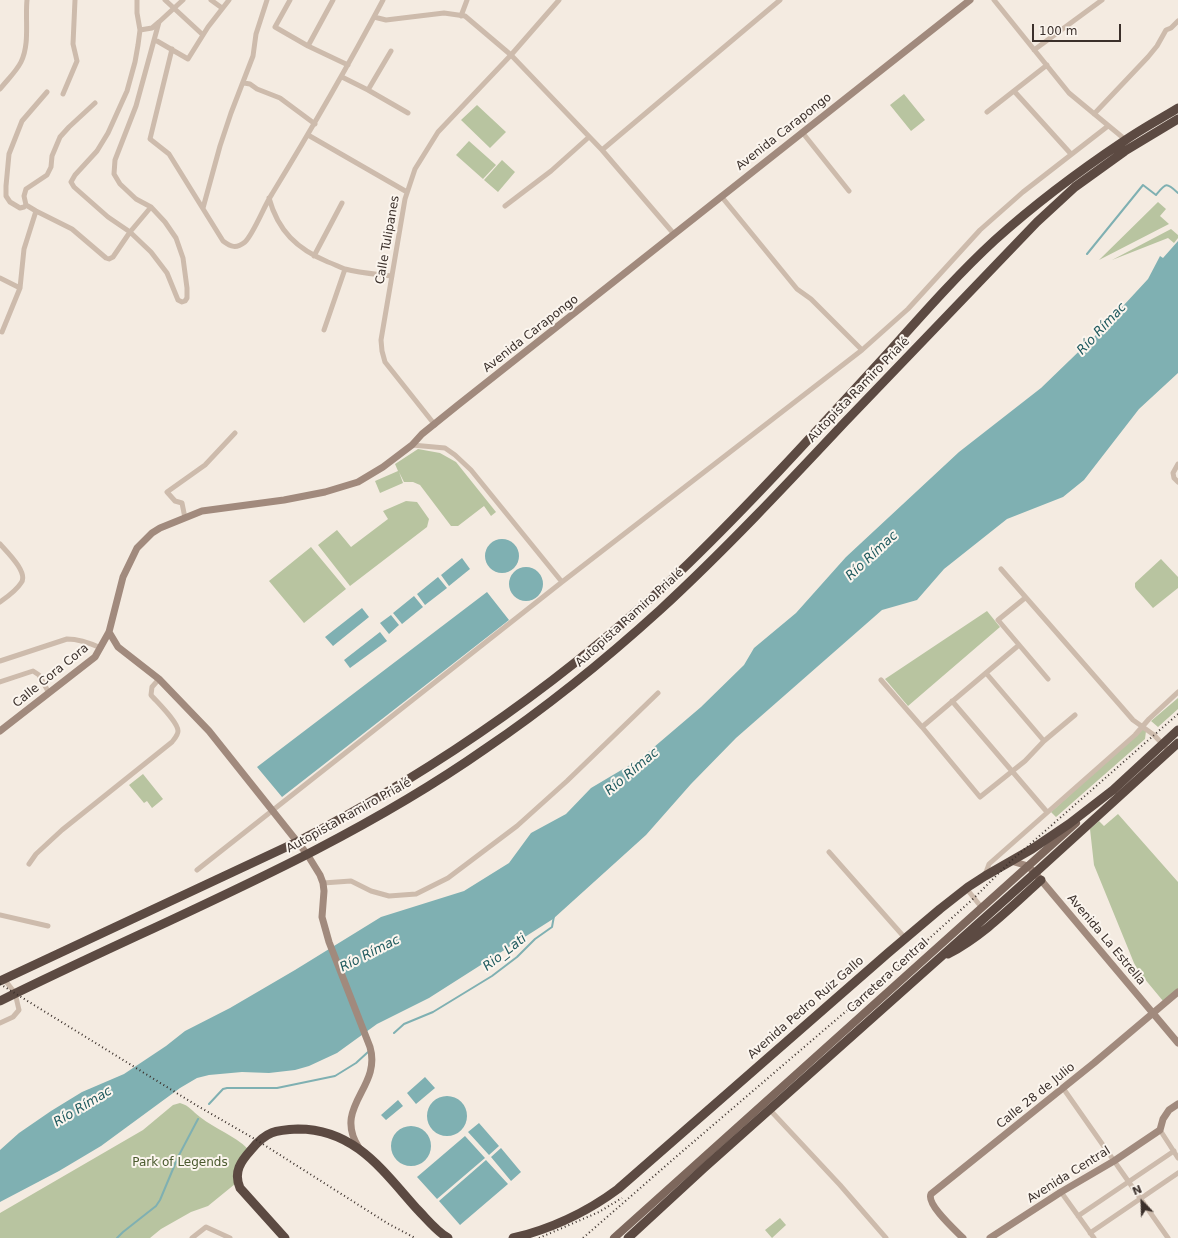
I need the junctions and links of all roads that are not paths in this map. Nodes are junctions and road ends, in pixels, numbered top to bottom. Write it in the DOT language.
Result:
graph roads {
  1 [pos="27,0"];
  2 [pos="75,0"];
  3 [pos="138,0"];
  4 [pos="165,0"];
  5 [pos="183,0"];
  6 [pos="212,0"];
  7 [pos="229,0"];
  8 [pos="267,0"];
  9 [pos="290,0"];
  10 [pos="333,0"];
  11 [pos="383,0"];
  12 [pos="467,0"];
  13 [pos="559,0"];
  14 [pos="780,0"];
  15 [pos="970,0"];
  16 [pos="994,0"];
  17 [pos="1102,0"];
  18 [pos="222,8"];
  19 [pos="174,9"];
  20 [pos="461,16"];
  21 [pos="374,17"];
  22 [pos="1178,21"];
  23 [pos="159,22"];
  24 [pos="140,30"];
  25 [pos="203,35"];
  26 [pos="154,42"];
  27 [pos="308,46"];
  28 [pos="172,49"];
  29 [pos="1034,50"];
  30 [pos="391,51"];
  31 [pos="511,55"];
  32 [pos="1047,65"];
  33 [pos="348,66"];
  34 [pos="342,77"];
  35 [pos="244,84"];
  36 [pos="0,89"];
  37 [pos="368,90"];
  38 [pos="1014,91"];
  39 [pos="47,92"];
  40 [pos="63,94"];
  41 [pos="94,103"];
  42 [pos="1178,108"];
  43 [pos="986,112"];
  44 [pos="408,113"];
  45 [pos="1094,114"];
  46 [pos="1178,119"];
  47 [pos="315,124"];
  48 [pos="1108,126"];
  49 [pos="802,132"];
  50 [pos="308,135"];
  51 [pos="590,137"];
  52 [pos="1124,140"];
  53 [pos="1135,146"];
  54 [pos="602,150"];
  55 [pos="1072,154"];
  56 [pos="849,191"];
  57 [pos="407,192"];
  58 [pos="721,196"];
  59 [pos="269,198"];
  60 [pos="342,203"];
  61 [pos="26,205"];
  62 [pos="505,206"];
  63 [pos="151,207"];
  64 [pos="203,208"];
  65 [pos="36,211"];
  66 [pos="130,232"];
  67 [pos="674,234"];
  68 [pos="314,256"];
  69 [pos="345,269"];
  70 [pos="392,276"];
  71 [pos="0,278"];
  72 [pos="20,288"];
  73 [pos="324,330"];
  74 [pos="2,332"];
  75 [pos="862,350"];
  76 [pos="435,425"];
  77 [pos="235,433"];
  78 [pos="412,445"];
  79 [pos="1178,464"];
  80 [pos="1178,482"];
  81 [pos="184,518"];
  82 [pos="0,544"];
  83 [pos="1001,569"];
  84 [pos="562,582"];
  85 [pos="1026,598"];
  86 [pos="0,602"];
  87 [pos="108,632"];
  88 [pos="1019,645"];
  89 [pos="101,647"];
  90 [pos="118,647"];
  91 [pos="0,661"];
  92 [pos="986,673"];
  93 [pos="159,678"];
  94 [pos="1048,679"];
  95 [pos="881,680"];
  96 [pos="0,682"];
  97 [pos="49,692"];
  98 [pos="1178,692"];
  99 [pos="658,693"];
  100 [pos="952,701"];
  101 [pos="1075,715"];
  102 [pos="1143,726"];
  103 [pos="922,727"];
  104 [pos="1178,730"];
  105 [pos="0,731"];
  106 [pos="1044,741"];
  107 [pos="1178,743"];
  108 [pos="1166,748"];
  109 [pos="1012,772"];
  110 [pos="1113,790"];
  111 [pos="273,811"];
  112 [pos="1047,812"];
  113 [pos="297,842"];
  114 [pos="829,852"];
  115 [pos="307,854"];
  116 [pos="1011,861"];
  117 [pos="29,864"];
  118 [pos="1028,866"];
  119 [pos="197,870"];
  120 [pos="985,876"];
  121 [pos="1038,876"];
  122 [pos="323,883"];
  123 [pos="966,888"];
  124 [pos="982,908"];
  125 [pos="0,915"];
  126 [pos="48,926"];
  127 [pos="905,938"];
  128 [pos="1,979"];
  129 [pos="1178,992"];
  130 [pos="15,993"];
  131 [pos="0,1000"];
  132 [pos="1153,1013"];
  133 [pos="0,1023"];
  134 [pos="1178,1043"];
  135 [pos="1063,1088"];
  136 [pos="1178,1104"];
  137 [pos="770,1110"];
  138 [pos="1160,1130"];
  139 [pos="359,1148"];
  140 [pos="1174,1152"];
  141 [pos="1178,1158"];
  142 [pos="1114,1161"];
  143 [pos="1178,1173"];
  144 [pos="1128,1182"];
  145 [pos="1061,1192"];
  146 [pos="1140,1199"];
  147 [pos="1078,1216"];
  148 [pos="1090,1233"];
  149 [pos="192,1238"];
  150 [pos="230,1238"];
  151 [pos="285,1238"];
  152 [pos="448,1238"];
  153 [pos="513,1238"];
  154 [pos="614,1238"];
  155 [pos="628,1238"];
  156 [pos="886,1238"];
  157 [pos="963,1238"];
  158 [pos="990,1238"];
  159 [pos="1094,1238"];
  160 [pos="1168,1238"];
  1 -- 36 [label="street"];
  2 -- 40 [label="street"];
  3 -- 24 [label="street"];
  4 -- 19 [label="street"];
  5 -- 19 [label="street"];
  6 -- 18 [label="street"];
  7 -- 18 [label="street"];
  8 -- 35 [label="street"];
  9 -- 27 [label="street"];
  10 -- 27 [label="street"];
  11 -- 21 [label="street"];
  12 -- 20 [label="street"];
  13 -- 31 [label="street, Calle Tulipanes"];
  14 -- 54 [label="street"];
  15 -- 49 [label="street, Avenida Carapongo"];
  16 -- 29 [label="street"];
  17 -- 29 [label="street"];
  18 -- 25 [label="street"];
  19 -- 23 [label="street"];
  19 -- 25 [label="street"];
  20 -- 21 [label="street"];
  20 -- 31 [label="street"];
  21 -- 33 [label="street"];
  22 -- 45 [label="street"];
  23 -- 24 [label="street"];
  23 -- 26 [label="street"];
  24 -- 66 [label="street"];
  25 -- 28 [label="street"];
  26 -- 28 [label="street"];
  26 -- 63 [label="street"];
  27 -- 33 [label="street"];
  28 -- 64 [label="street"];
  29 -- 32 [label="street"];
  30 -- 37 [label="street"];
  31 -- 51 [label="street"];
  31 -- 57 [label="street, Calle Tulipanes"];
  32 -- 38 [label="street"];
  32 -- 45 [label="street"];
  33 -- 34 [label="street"];
  34 -- 37 [label="street"];
  34 -- 47 [label="street"];
  35 -- 47 [label="street"];
  35 -- 64 [label="street"];
  37 -- 44 [label="street"];
  38 -- 43 [label="street"];
  38 -- 55 [label="street"];
  39 -- 61 [label="street"];
  41 -- 61 [label="street"];
  42 -- 52 [label="highway, Autopista Ramiro Prialé"];
  45 -- 48 [label="street"];
  46 -- 53 [label="highway, Autopista Ramiro Prialé"];
  47 -- 50 [label="street"];
  48 -- 52 [label="street"];
  48 -- 55 [label="street"];
  49 -- 56 [label="street"];
  49 -- 58 [label="street, Avenida Carapongo"];
  50 -- 57 [label="street"];
  50 -- 59 [label="street"];
  51 -- 54 [label="street"];
  51 -- 62 [label="street"];
  52 -- 53 [label="street"];
  52 -- 113 [label="highway, Autopista Ramiro Prialé"];
  53 -- 115 [label="highway, Autopista Ramiro Prialé"];
  54 -- 67 [label="street"];
  55 -- 75 [label="street"];
  57 -- 70 [label="street, Calle Tulipanes"];
  58 -- 67 [label="street, Avenida Carapongo"];
  58 -- 75 [label="street"];
  59 -- 64 [label="street"];
  59 -- 68 [label="street"];
  60 -- 68 [label="street"];
  61 -- 65 [label="street"];
  63 -- 66 [label="street"];
  63 -- 66 [label="street"];
  65 -- 66 [label="street"];
  65 -- 72 [label="street"];
  67 -- 76 [label="street, Avenida Carapongo"];
  68 -- 69 [label="street"];
  69 -- 70 [label="street"];
  69 -- 73 [label="street"];
  70 -- 76 [label="street, Calle Tulipanes"];
  71 -- 72 [label="street"];
  72 -- 74 [label="street"];
  75 -- 84 [label="street"];
  76 -- 78 [label="street, Avenida Carapongo"];
  77 -- 81 [label="street"];
  78 -- 81 [label="street, Avenida Carapongo"];
  78 -- 84 [label="street"];
  79 -- 80 [label="street"];
  81 -- 87 [label="street, Avenida Carapongo"];
  82 -- 86 [label="street"];
  83 -- 85 [label="street"];
  84 -- 111 [label="street"];
  85 -- 88 [label="street"];
  85 -- 102 [label="street"];
  87 -- 89 [label="street, Calle Cora Cora"];
  87 -- 90 [label="street"];
  88 -- 92 [label="street"];
  88 -- 94 [label="street"];
  89 -- 90 [label="street"];
  89 -- 91 [label="street"];
  89 -- 97 [label="street, Calle Cora Cora"];
  90 -- 93 [label="street"];
  92 -- 100 [label="street"];
  92 -- 106 [label="street"];
  93 -- 111 [label="street"];
  93 -- 117 [label="street"];
  95 -- 103 [label="street"];
  96 -- 97 [label="street"];
  97 -- 105 [label="street, Calle Cora Cora"];
  98 -- 102 [label="street"];
  99 -- 122 [label="street"];
  100 -- 103 [label="street"];
  100 -- 109 [label="street"];
  101 -- 106 [label="street"];
  102 -- 108 [label="street"];
  102 -- 112 [label="street"];
  103 -- 109 [label="street"];
  104 -- 108 [label="highway, Carretera Central"];
  106 -- 109 [label="street"];
  107 -- 108 [label="highway, Carretera Central"];
  108 -- 110 [label="highway, Carretera Central"];
  108 -- 121 [label="highway, Carretera Central"];
  109 -- 112 [label="street"];
  110 -- 116 [label="highway, Avenida Pedro Ruiz Gallo"];
  110 -- 118 [label="main road, Carretera Central"];
  111 -- 113 [label="street"];
  111 -- 119 [label="street"];
  112 -- 120 [label="street"];
  113 -- 115 [label="street"];
  113 -- 128 [label="highway, Autopista Ramiro Prialé"];
  114 -- 127 [label="street"];
  115 -- 122 [label="street"];
  115 -- 130 [label="highway, Autopista Ramiro Prialé"];
  116 -- 118 [label="street, Avenida La Estrella"];
  116 -- 120 [label="highway, Avenida Pedro Ruiz Gallo"];
  118 -- 121 [label="street, Avenida La Estrella"];
  118 -- 124 [label="main road, Carretera Central"];
  120 -- 123 [label="highway, Avenida Pedro Ruiz Gallo"];
  121 -- 132 [label="street, Avenida La Estrella"];
  121 -- 137 [label="highway, Carretera Central"];
  122 -- 139 [label="street"];
  123 -- 124 [label="street"];
  123 -- 127 [label="highway, Avenida Pedro Ruiz Gallo"];
  124 -- 154 [label="main road, Carretera Central"];
  125 -- 126 [label="street"];
  127 -- 153 [label="highway, Avenida Pedro Ruiz Gallo"];
  128 -- 130 [label="street"];
  129 -- 132 [label="street, Calle 28 de Julio"];
  130 -- 131 [label="highway, Autopista Ramiro Prialé"];
  130 -- 133 [label="street"];
  132 -- 134 [label="street, Avenida La Estrella"];
  132 -- 135 [label="street, Calle 28 de Julio"];
  135 -- 142 [label="street"];
  135 -- 157 [label="street, Calle 28 de Julio"];
  136 -- 138 [label="street"];
  137 -- 155 [label="highway, Carretera Central"];
  137 -- 156 [label="street"];
  138 -- 140 [label="street"];
  138 -- 142 [label="street, Avenida Central"];
  139 -- 151 [label="highway"];
  139 -- 152 [label="highway"];
  140 -- 141 [label="street"];
  140 -- 144 [label="street"];
  142 -- 144 [label="street"];
  142 -- 145 [label="street, Avenida Central"];
  143 -- 146 [label="street"];
  144 -- 146 [label="street"];
  144 -- 147 [label="street"];
  145 -- 147 [label="street"];
  145 -- 158 [label="street, Avenida Central"];
  146 -- 148 [label="street"];
  146 -- 160 [label="street"];
  147 -- 148 [label="street"];
  148 -- 159 [label="street"];
  149 -- 150 [label="street"];
}
